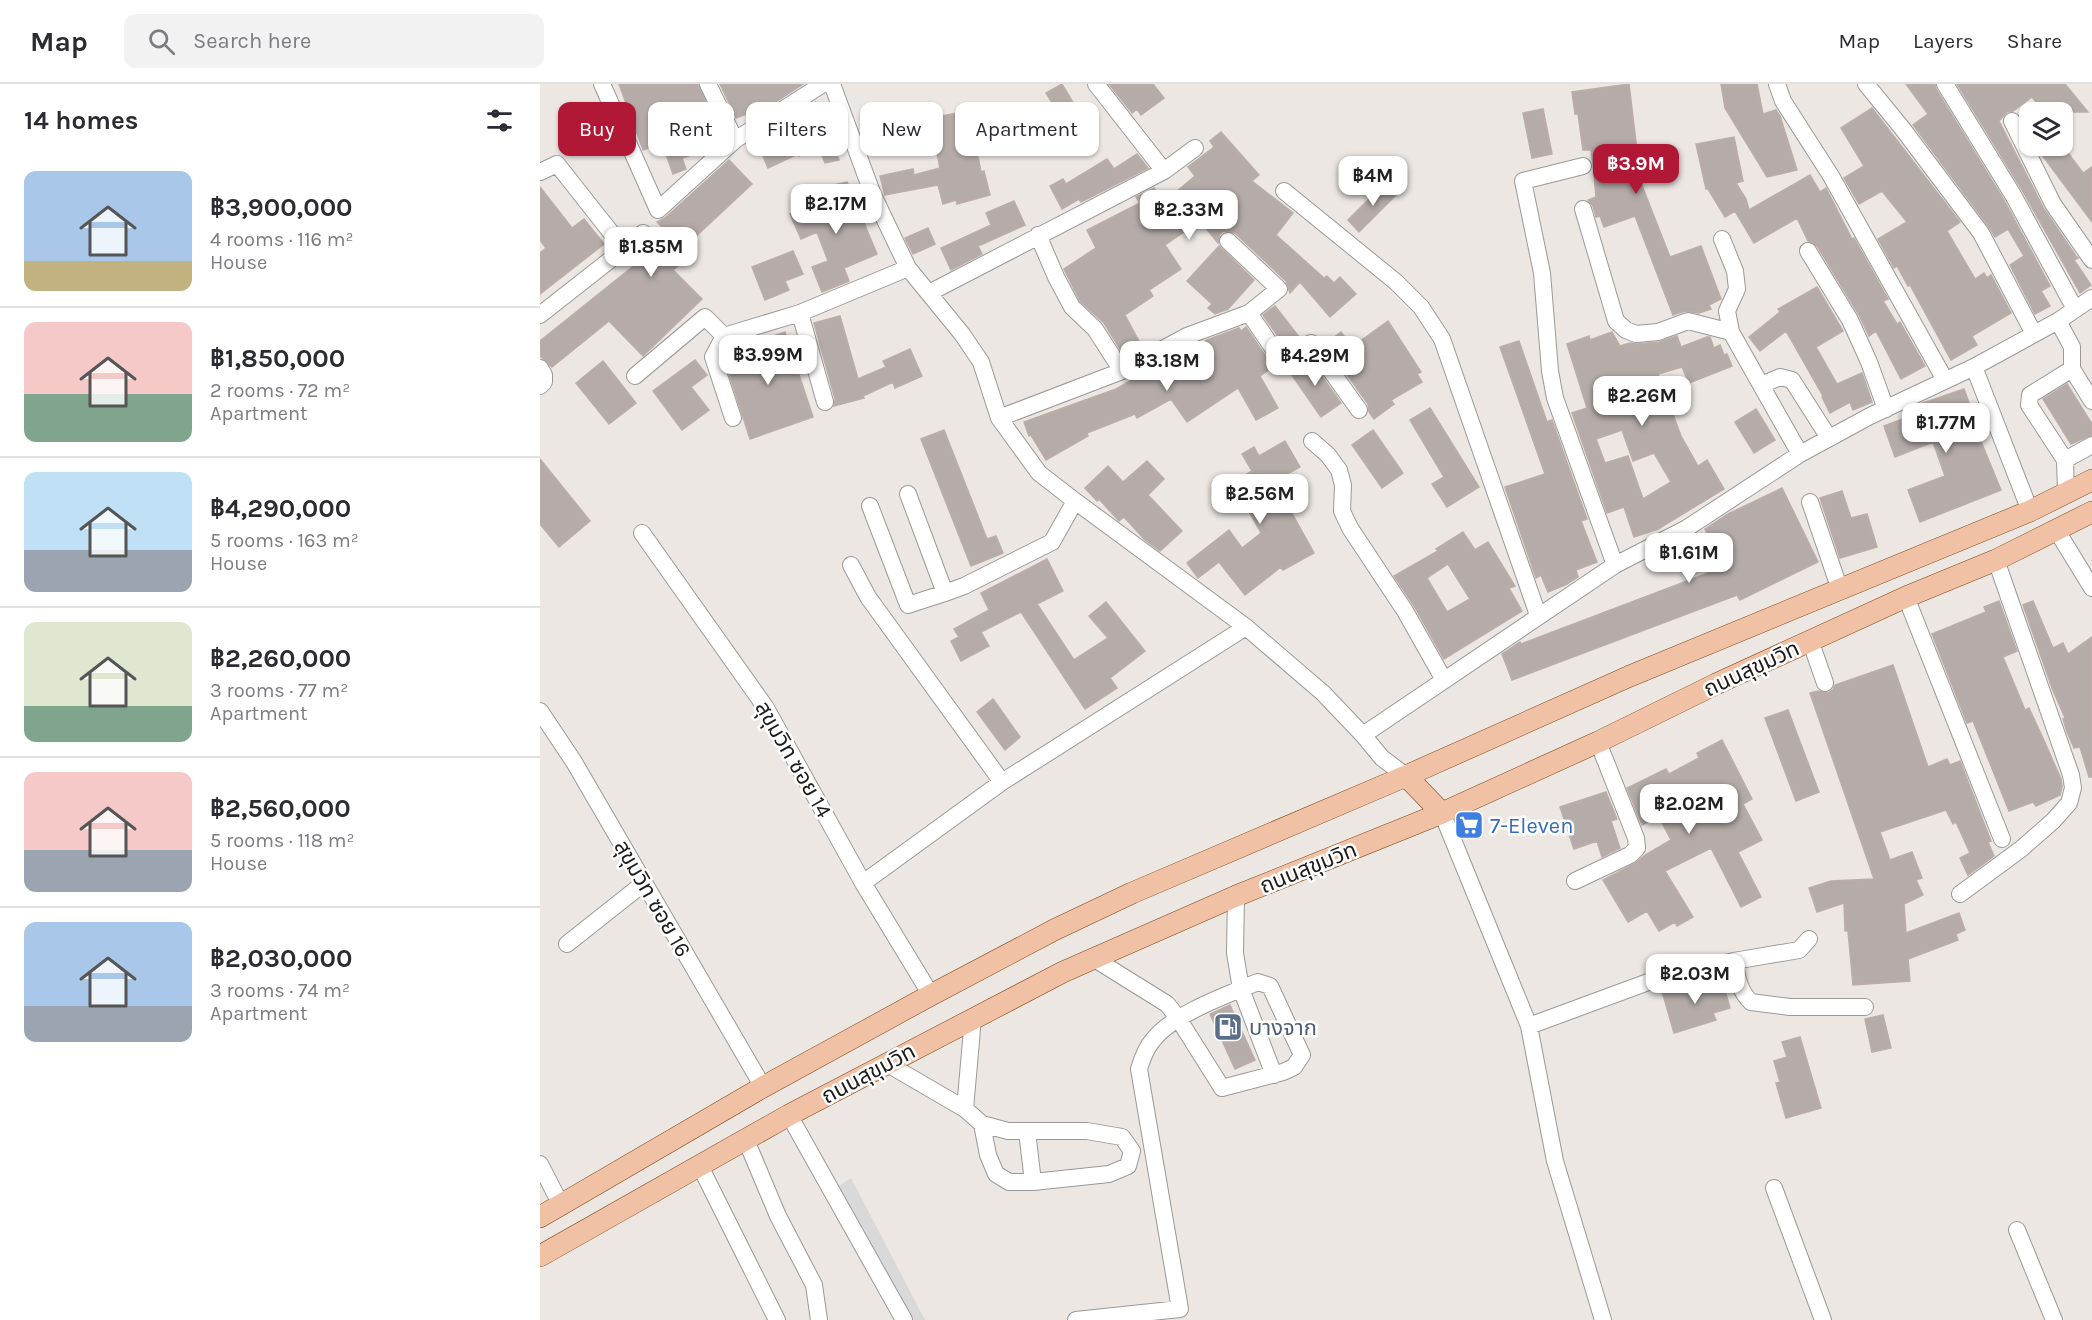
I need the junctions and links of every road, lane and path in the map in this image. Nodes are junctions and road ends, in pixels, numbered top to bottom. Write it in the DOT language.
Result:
graph roads {
  1 [pos="602,84"];
  2 [pos="708,84"];
  3 [pos="823,84"];
  4 [pos="832,84"];
  5 [pos="1096,84"];
  6 [pos="1777,84"];
  7 [pos="1866,84"];
  8 [pos="1945,84"];
  9 [pos="2012,121"];
  10 [pos="735,140"];
  11 [pos="1195,148"];
  12 [pos="1583,166"];
  13 [pos="1164,171"];
  14 [pos="540,172"];
  15 [pos="1284,191"];
  16 [pos="1583,209"];
  17 [pos="643,233"];
  18 [pos="1038,235"];
  19 [pos="1722,239"];
  20 [pos="1228,241"];
  21 [pos="624,249"];
  22 [pos="1808,251"];
  23 [pos="2092,260"];
  24 [pos="908,268"];
  25 [pos="928,293"];
  26 [pos="2092,298"];
  27 [pos="2075,309"];
  28 [pos="800,312"];
  29 [pos="1249,313"];
  30 [pos="540,315"];
  31 [pos="2058,321"];
  32 [pos="1731,332"];
  33 [pos="2034,334"];
  34 [pos="724,336"];
  35 [pos="1974,367"];
  36 [pos="540,368"];
  37 [pos="2072,369"];
  38 [pos="1122,371"];
  39 [pos="635,376"];
  40 [pos="1945,380"];
  41 [pos="1761,385"];
  42 [pos="540,386"];
  43 [pos="2092,400"];
  44 [pos="825,402"];
  45 [pos="1886,409"];
  46 [pos="1359,410"];
  47 [pos="733,418"];
  48 [pos="999,418"];
  49 [pos="1829,438"];
  50 [pos="1312,441"];
  51 [pos="2092,445"];
  52 [pos="1800,454"];
  53 [pos="2066,460"];
  54 [pos="2092,480"];
  55 [pos="2066,493"];
  56 [pos="908,494"];
  57 [pos="1075,501"];
  58 [pos="1810,502"];
  59 [pos="870,506"];
  60 [pos="2030,511"];
  61 [pos="2092,513"];
  62 [pos="2057,531"];
  63 [pos="642,533"];
  64 [pos="1958,540"];
  65 [pos="1996,560"];
  66 [pos="851,565"];
  67 [pos="1615,565"];
  68 [pos="2079,565"];
  69 [pos="1969,571"];
  70 [pos="2092,580"];
  71 [pos="2092,588"];
  72 [pos="1840,590"];
  73 [pos="945,593"];
  74 [pos="1906,597"];
  75 [pos="1538,615"];
  76 [pos="1246,627"];
  77 [pos="1810,640"];
  78 [pos="1444,680"];
  79 [pos="1826,683"];
  80 [pos="540,711"];
  81 [pos="1363,735"];
  82 [pos="1598,742"];
  83 [pos="1406,776"];
  84 [pos="1002,782"];
  85 [pos="1442,813"];
  86 [pos="2002,839"];
  87 [pos="1575,881"];
  88 [pos="644,883"];
  89 [pos="863,884"];
  90 [pos="1960,894"];
  91 [pos="1236,896"];
  92 [pos="1809,939"];
  93 [pos="567,944"];
  94 [pos="1093,958"];
  95 [pos="1734,961"];
  96 [pos="1241,989"];
  97 [pos="931,995"];
  98 [pos="1865,1007"];
  99 [pos="974,1018"];
  100 [pos="1178,1018"];
  101 [pos="1529,1026"];
  102 [pos="886,1063"];
  103 [pos="1274,1075"];
  104 [pos="763,1087"];
  105 [pos="965,1109"];
  106 [pos="789,1115"];
  107 [pos="982,1124"];
  108 [pos="1027,1131"];
  109 [pos="746,1140"];
  110 [pos="540,1164"];
  111 [pos="700,1166"];
  112 [pos="1033,1182"];
  113 [pos="1773,1188"];
  114 [pos="561,1205"];
  115 [pos="540,1217"];
  116 [pos="2018,1230"];
  117 [pos="540,1256"];
  118 [pos="777,1320"];
  119 [pos="819,1320"];
  120 [pos="904,1320"];
  121 [pos="1076,1320"];
  122 [pos="1603,1320"];
  123 [pos="1822,1320"];
  124 [pos="2054,1320"];
  1 -- 10 [label="street"];
  2 -- 10 [label="street"];
  3 -- 10 [label="street"];
  4 -- 24 [label="street"];
  5 -- 13 [label="street"];
  6 -- 40 [label="street"];
  7 -- 33 [label="street"];
  8 -- 27 [label="street"];
  9 -- 23 [label="street"];
  11 -- 13 [label="street"];
  12 -- 67 [label="street"];
  13 -- 18 [label="street"];
  14 -- 21 [label="street"];
  15 -- 75 [label="street"];
  16 -- 32 [label="street"];
  17 -- 21 [label="street"];
  18 -- 25 [label="street"];
  18 -- 38 [label="street"];
  19 -- 32 [label="street"];
  20 -- 29 [label="street"];
  21 -- 30 [label="street"];
  22 -- 45 [label="street"];
  24 -- 25 [label="street"];
  24 -- 28 [label="street"];
  25 -- 48 [label="street"];
  26 -- 27 [label="street"];
  27 -- 31 [label="street"];
  28 -- 34 [label="street"];
  28 -- 44 [label="street"];
  29 -- 38 [label="street"];
  29 -- 46 [label="street"];
  31 -- 33 [label="street"];
  31 -- 37 [label="street"];
  32 -- 41 [label="street"];
  33 -- 35 [label="street"];
  34 -- 39 [label="street"];
  34 -- 47 [label="street"];
  35 -- 40 [label="street"];
  35 -- 60 [label="street"];
  36 -- 42 [label="street"];
  37 -- 43 [label="street"];
  37 -- 53 [label="street"];
  38 -- 48 [label="street"];
  40 -- 45 [label="street"];
  41 -- 49 [label="street"];
  41 -- 52 [label="street"];
  45 -- 49 [label="street"];
  48 -- 57 [label="street"];
  49 -- 52 [label="street"];
  50 -- 78 [label="street"];
  51 -- 53 [label="street"];
  52 -- 67 [label="street"];
  53 -- 55 [label="street"];
  54 -- 55 [label="main road, ถนนสุขุมวิท"];
  55 -- 60 [label="main road, ถนนสุขุมวิท"];
  56 -- 73 [label="street"];
  57 -- 73 [label="street"];
  57 -- 76 [label="street"];
  58 -- 72 [label="street"];
  59 -- 73 [label="street"];
  60 -- 64 [label="main road, ถนนสุขุมวิท"];
  61 -- 62 [label="main road, ถนนสุขุมวิท"];
  62 -- 65 [label="main road, ถนนสุขุมวิท"];
  62 -- 68 [label="street"];
  63 -- 89 [label="street, สุขุมวิท ซอย 14"];
  64 -- 69 [label="main road"];
  64 -- 72 [label="main road, ถนนสุขุมวิท"];
  65 -- 69 [label="main road, ถนนสุขุมวิท"];
  65 -- 90 [label="street"];
  66 -- 84 [label="street"];
  67 -- 75 [label="street"];
  68 -- 70 [label="street"];
  68 -- 71 [label="street"];
  69 -- 74 [label="main road, ถนนสุขุมวิท"];
  72 -- 83 [label="main road, ถนนสุขุมวิท"];
  74 -- 77 [label="main road, ถนนสุขุมวิท"];
  74 -- 86 [label="street"];
  75 -- 78 [label="street"];
  76 -- 81 [label="street"];
  76 -- 84 [label="street"];
  77 -- 79 [label="street"];
  77 -- 82 [label="main road, ถนนสุขุมวิท"];
  78 -- 81 [label="street"];
  80 -- 88 [label="street, สุขุมวิท ซอย 16"];
  81 -- 83 [label="street"];
  82 -- 85 [label="main road, ถนนสุขุมวิท"];
  82 -- 87 [label="street"];
  83 -- 85 [label="main road"];
  83 -- 97 [label="main road, ถนนสุขุมวิท"];
  84 -- 89 [label="street"];
  85 -- 91 [label="main road, ถนนสุขุมวิท"];
  85 -- 101 [label="street"];
  88 -- 93 [label="street"];
  88 -- 104 [label="street, สุขุมวิท ซอย 16"];
  89 -- 97 [label="street, สุขุมวิท ซอย 14"];
  91 -- 94 [label="main road, ถนนสุขุมวิท"];
  91 -- 96 [label="street"];
  92 -- 95 [label="street"];
  94 -- 99 [label="main road, ถนนสุขุมวิท"];
  94 -- 100 [label="street"];
  95 -- 98 [label="street"];
  95 -- 101 [label="street"];
  96 -- 100 [label="street"];
  96 -- 103 [label="street"];
  96 -- 103 [label="street"];
  97 -- 104 [label="main road, ถนนสุขุมวิท"];
  99 -- 102 [label="main road, ถนนสุขุมวิท"];
  99 -- 105 [label="street"];
  100 -- 103 [label="street"];
  100 -- 121 [label="street"];
  101 -- 122 [label="street"];
  102 -- 105 [label="street"];
  102 -- 106 [label="main road, ถนนสุขุมวิท"];
  104 -- 114 [label="main road, ถนนสุขุมวิท"];
  105 -- 107 [label="street"];
  106 -- 109 [label="main road, ถนนสุขุมวิท"];
  106 -- 120 [label="street"];
  107 -- 108 [label="street"];
  107 -- 112 [label="street"];
  108 -- 112 [label="street"];
  108 -- 112 [label="street"];
  109 -- 111 [label="main road, ถนนสุขุมวิท"];
  109 -- 119 [label="street"];
  110 -- 114 [label="street"];
  111 -- 117 [label="main road, ถนนสุขุมวิท"];
  111 -- 118 [label="street"];
  113 -- 123 [label="street"];
  114 -- 115 [label="main road, ถนนสุขุมวิท"];
  116 -- 124 [label="street"];
}
